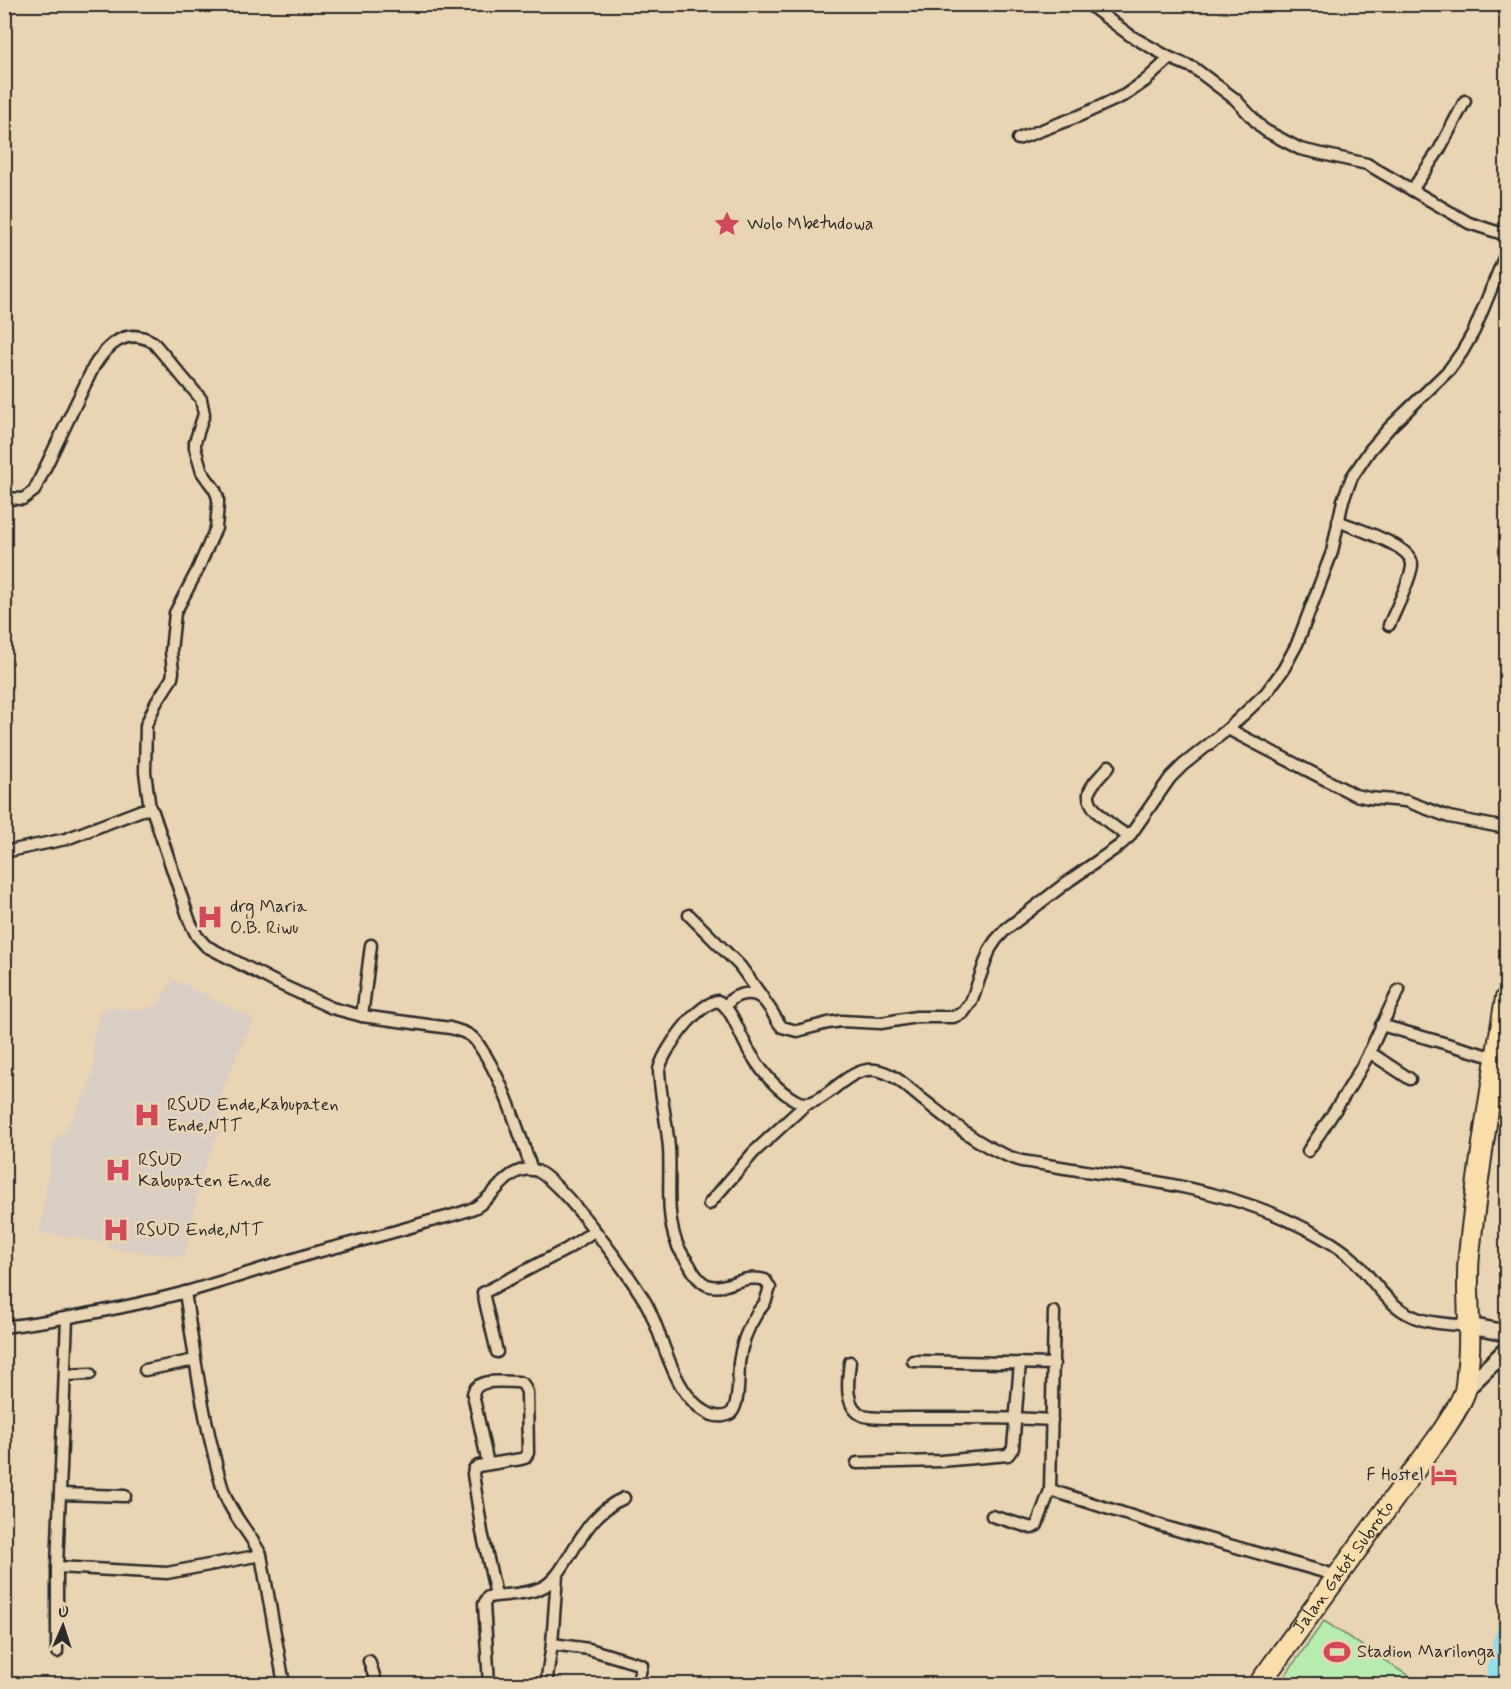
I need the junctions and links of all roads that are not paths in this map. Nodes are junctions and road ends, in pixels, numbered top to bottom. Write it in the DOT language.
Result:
graph roads {
  1 [pos="1088,4"];
  2 [pos="1170,58"];
  3 [pos="1465,101"];
  4 [pos="1018,139"];
  5 [pos="1412,190"];
  6 [pos="1506,235"];
  7 [pos="1506,253"];
  8 [pos="4,498"];
  9 [pos="1338,521"];
  10 [pos="1389,625"];
  11 [pos="1228,729"];
  12 [pos="1109,766"];
  13 [pos="150,809"];
  14 [pos="1506,828"];
  15 [pos="1129,837"];
  16 [pos="4,852"];
  17 [pos="689,915"];
  18 [pos="371,945"];
  19 [pos="1399,990"];
  20 [pos="763,998"];
  21 [pos="1506,998"];
  22 [pos="726,1007"];
  23 [pos="362,1016"];
  24 [pos="1381,1025"];
  25 [pos="1369,1052"];
  26 [pos="1496,1058"];
  27 [pos="1410,1079"];
  28 [pos="806,1104"];
  29 [pos="1308,1151"];
  30 [pos="532,1170"];
  31 [pos="709,1203"];
  32 [pos="594,1231"];
  33 [pos="185,1292"];
  34 [pos="1054,1312"];
  35 [pos="67,1318"];
  36 [pos="1470,1326"];
  37 [pos="4,1327"];
  38 [pos="1506,1333"];
  39 [pos="1506,1350"];
  40 [pos="497,1352"];
  41 [pos="195,1360"];
  42 [pos="913,1361"];
  43 [pos="850,1362"];
  44 [pos="1020,1363"];
  45 [pos="1054,1364"];
  46 [pos="145,1370"];
  47 [pos="90,1374"];
  48 [pos="65,1375"];
  49 [pos="1465,1390"];
  50 [pos="1016,1417"];
  51 [pos="1052,1420"];
  52 [pos="857,1462"];
  53 [pos="488,1464"];
  54 [pos="1050,1490"];
  55 [pos="61,1494"];
  56 [pos="125,1496"];
  57 [pos="624,1498"];
  58 [pos="992,1516"];
  59 [pos="261,1555"];
  60 [pos="57,1566"];
  61 [pos="557,1575"];
  62 [pos="1338,1576"];
  63 [pos="496,1595"];
  64 [pos="552,1644"];
  65 [pos="57,1652"];
  66 [pos="369,1661"];
  67 [pos="284,1684"];
  68 [pos="377,1684"];
  69 [pos="489,1684"];
  70 [pos="546,1684"];
  71 [pos="637,1684"];
  72 [pos="1259,1684"];
  1 -- 2 [label="street"];
  2 -- 4 [label="street"];
  2 -- 5 [label="street"];
  3 -- 5 [label="street"];
  5 -- 6 [label="street"];
  7 -- 9 [label="street"];
  8 -- 13 [label="street"];
  9 -- 10 [label="street"];
  9 -- 11 [label="street"];
  11 -- 14 [label="street"];
  11 -- 15 [label="street"];
  12 -- 15 [label="street"];
  13 -- 16 [label="street"];
  13 -- 23 [label="street"];
  15 -- 20 [label="street"];
  17 -- 20 [label="street"];
  18 -- 23 [label="street"];
  19 -- 24 [label="street"];
  20 -- 22 [label="street"];
  21 -- 26 [label="highway, Jalan Gatot Subroto"];
  22 -- 28 [label="street"];
  22 -- 32 [label="street"];
  23 -- 30 [label="street"];
  24 -- 25 [label="street"];
  24 -- 26 [label="street"];
  25 -- 27 [label="street"];
  25 -- 29 [label="street"];
  26 -- 36 [label="highway, Jalan Gatot Subroto"];
  28 -- 31 [label="street"];
  28 -- 36 [label="street"];
  30 -- 32 [label="street"];
  30 -- 33 [label="street"];
  32 -- 40 [label="street"];
  33 -- 35 [label="street"];
  33 -- 41 [label="street"];
  34 -- 45 [label="street"];
  35 -- 37 [label="street"];
  35 -- 48 [label="street"];
  36 -- 38 [label="street"];
  36 -- 49 [label="highway, Jalan Gatot Subroto"];
  39 -- 49 [label="street"];
  41 -- 46 [label="street"];
  41 -- 59 [label="street"];
  42 -- 44 [label="street"];
  43 -- 50 [label="street"];
  44 -- 45 [label="street"];
  44 -- 50 [label="street"];
  45 -- 51 [label="street"];
  47 -- 48 [label="street"];
  48 -- 55 [label="street"];
  49 -- 62 [label="highway, Jalan Gatot Subroto"];
  50 -- 51 [label="street"];
  50 -- 52 [label="street"];
  51 -- 54 [label="street"];
  53 -- 53 [label="street"];
  53 -- 63 [label="street"];
  54 -- 58 [label="street"];
  54 -- 62 [label="street"];
  55 -- 56 [label="street"];
  55 -- 60 [label="street"];
  57 -- 61 [label="street"];
  59 -- 60 [label="street"];
  59 -- 67 [label="street"];
  60 -- 65 [label="street"];
  61 -- 63 [label="street"];
  61 -- 64 [label="street"];
  62 -- 72 [label="highway, Jalan Gatot Subroto"];
  63 -- 69 [label="street"];
  64 -- 70 [label="street"];
  64 -- 71 [label="street"];
  66 -- 68 [label="street"];
}
